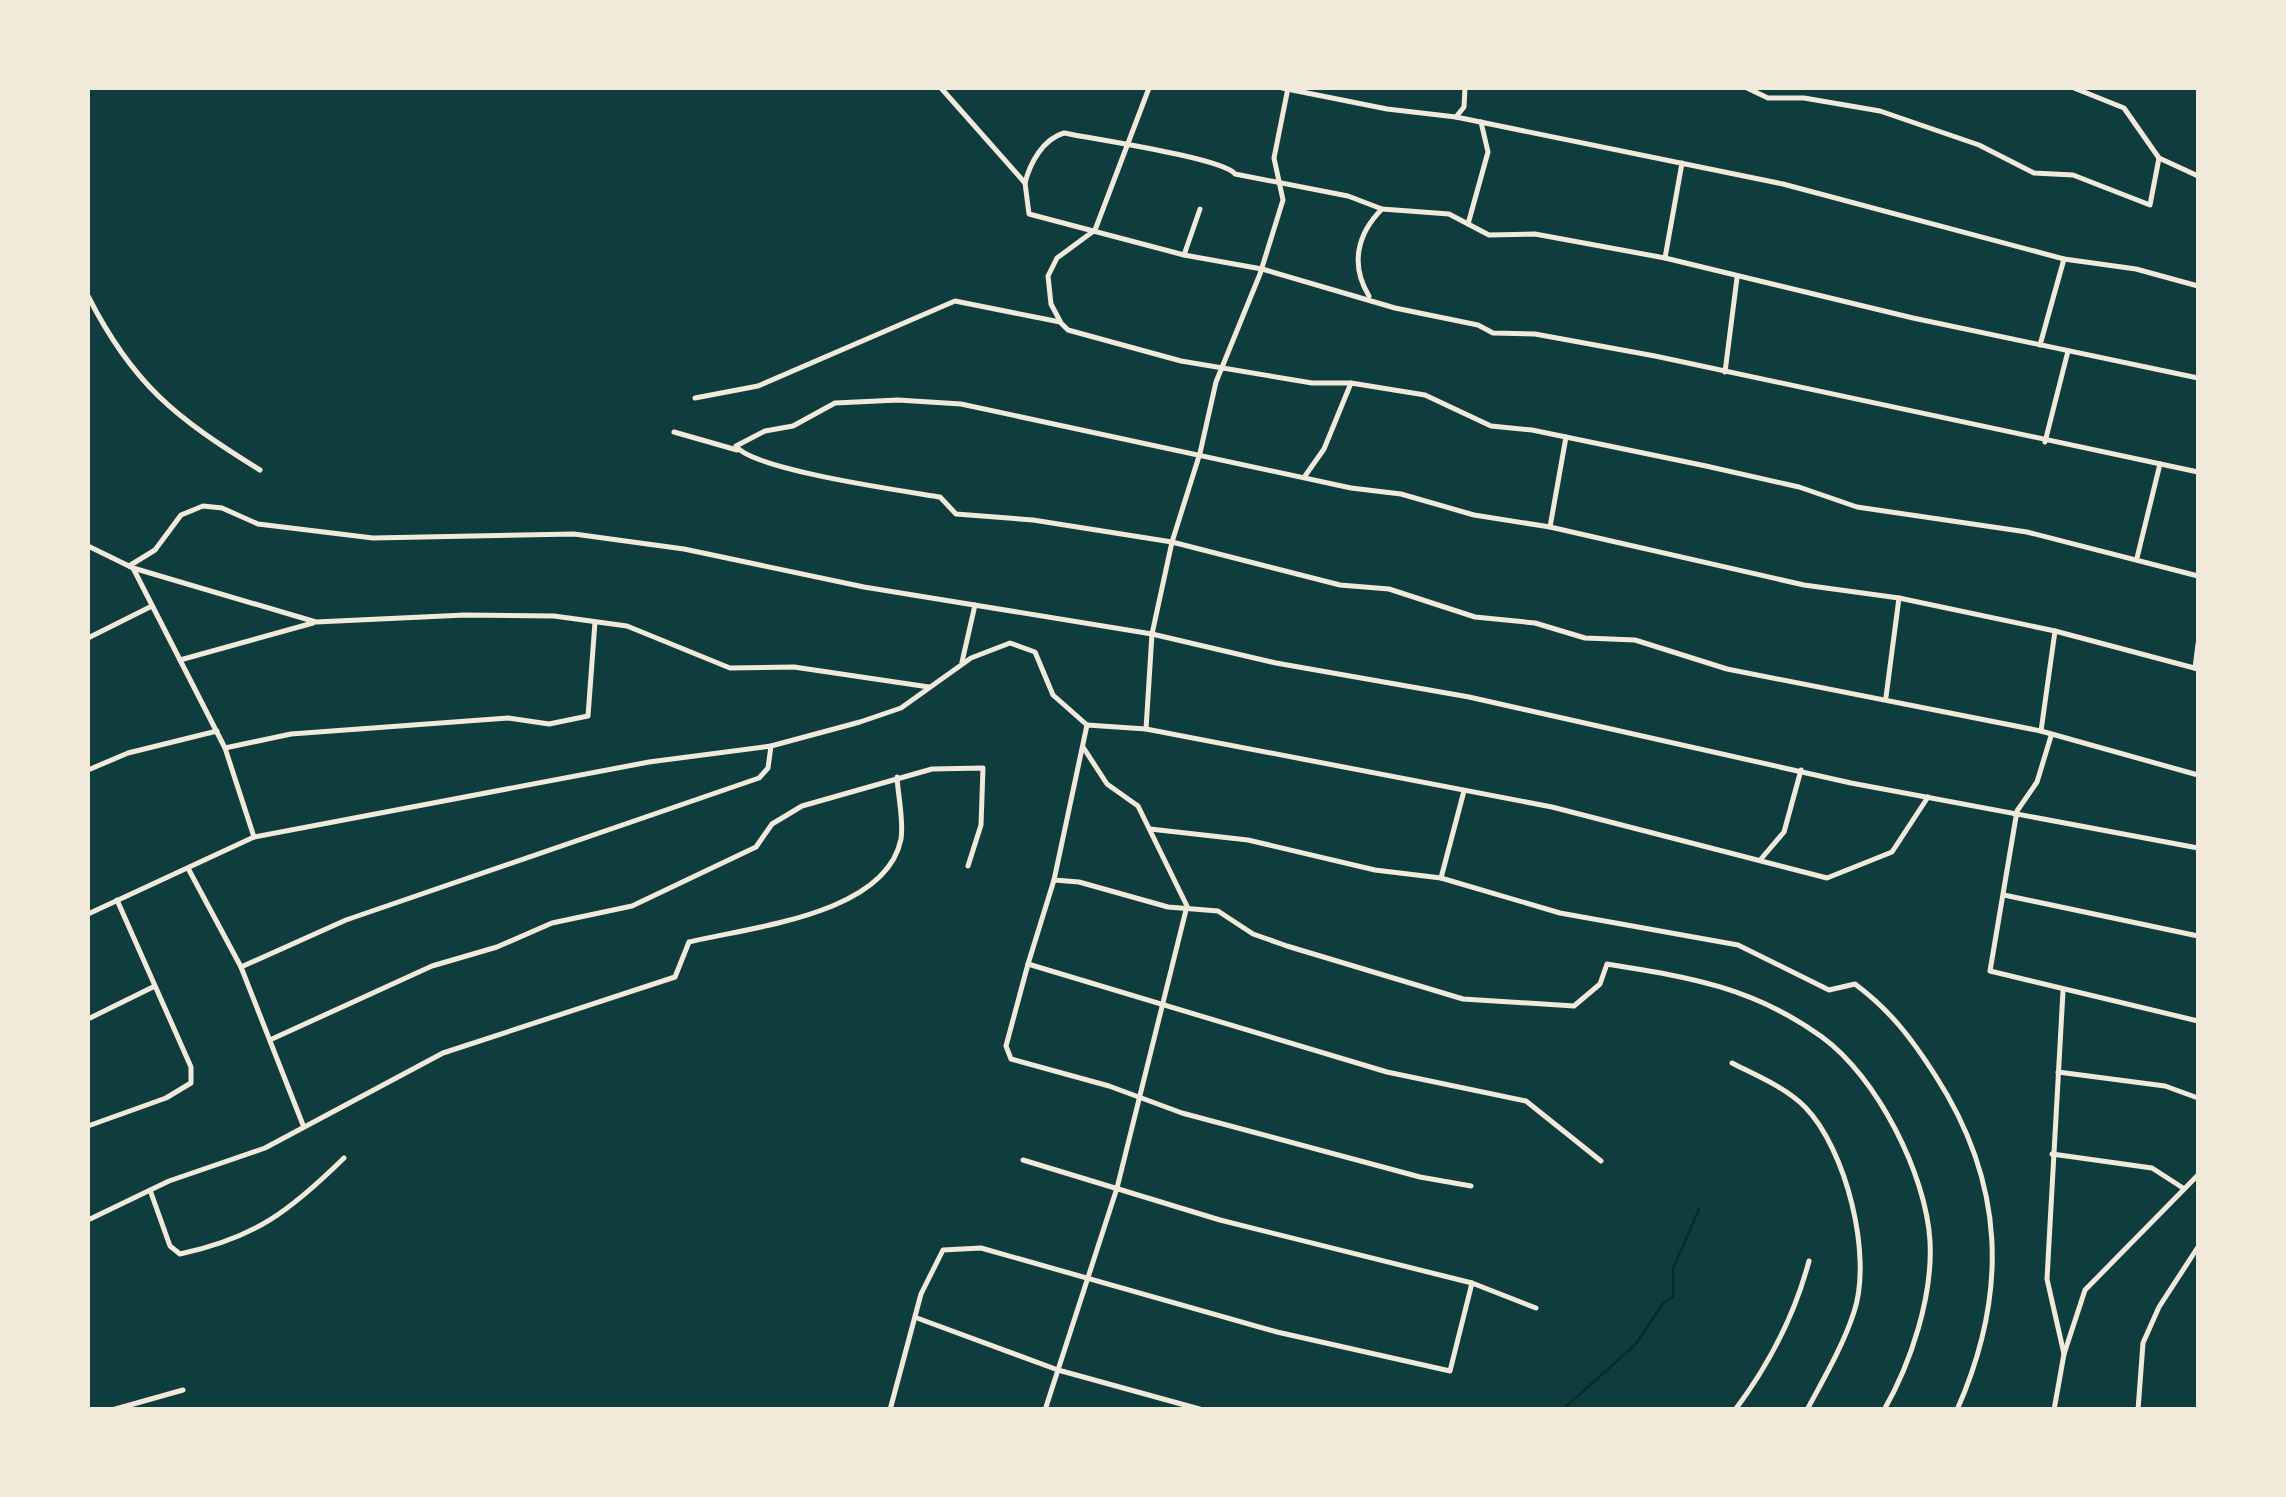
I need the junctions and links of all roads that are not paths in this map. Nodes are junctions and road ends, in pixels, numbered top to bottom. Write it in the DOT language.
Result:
graph roads {
  1 [pos="941,88"];
  2 [pos="1149,88"];
  3 [pos="1286,88"];
  4 [pos="1465,88"];
  5 [pos="1748,88"];
  6 [pos="2074,88"];
  7 [pos="2100,88"];
  8 [pos="2096,100"];
  9 [pos="1456,117"];
  10 [pos="1481,122"];
  11 [pos="1126,147"];
  12 [pos="2160,158"];
  13 [pos="1682,163"];
  14 [pos="2198,176"];
  15 [pos="1025,183"];
  16 [pos="1282,185"];
  17 [pos="1200,208"];
  18 [pos="1382,210"];
  19 [pos="1468,224"];
  20 [pos="1095,230"];
  21 [pos="1184,255"];
  22 [pos="1665,258"];
  23 [pos="2064,259"];
  24 [pos="1262,269"];
  25 [pos="1737,278"];
  26 [pos="2198,286"];
  27 [pos="88,296"];
  28 [pos="1370,298"];
  29 [pos="1060,322"];
  30 [pos="2040,345"];
  31 [pos="2068,351"];
  32 [pos="1222,368"];
  33 [pos="1725,372"];
  34 [pos="2198,378"];
  35 [pos="1351,384"];
  36 [pos="695,398"];
  37 [pos="674,432"];
  38 [pos="1566,438"];
  39 [pos="2045,442"];
  40 [pos="737,450"];
  41 [pos="1200,454"];
  42 [pos="2160,464"];
  43 [pos="260,470"];
  44 [pos="2198,472"];
  45 [pos="1304,476"];
  46 [pos="1550,527"];
  47 [pos="1172,542"];
  48 [pos="88,546"];
  49 [pos="2138,558"];
  50 [pos="131,567"];
  51 [pos="2198,576"];
  52 [pos="1899,598"];
  53 [pos="152,606"];
  54 [pos="975,606"];
  55 [pos="316,622"];
  56 [pos="595,622"];
  57 [pos="2056,631"];
  58 [pos="1152,634"];
  59 [pos="88,638"];
  60 [pos="2198,644"];
  61 [pos="180,660"];
  62 [pos="960,664"];
  63 [pos="2196,668"];
  64 [pos="929,687"];
  65 [pos="1886,697"];
  66 [pos="1087,725"];
  67 [pos="1146,728"];
  68 [pos="218,731"];
  69 [pos="2041,731"];
  70 [pos="2050,736"];
  71 [pos="771,746"];
  72 [pos="1083,747"];
  73 [pos="226,748"];
  74 [pos="88,770"];
  75 [pos="1801,770"];
  76 [pos="2198,774"];
  77 [pos="897,778"];
  78 [pos="1464,791"];
  79 [pos="1928,797"];
  80 [pos="2017,811"];
  81 [pos="1150,829"];
  82 [pos="254,837"];
  83 [pos="2198,848"];
  84 [pos="1761,859"];
  85 [pos="968,866"];
  86 [pos="189,870"];
  87 [pos="1441,878"];
  88 [pos="1054,880"];
  89 [pos="2004,895"];
  90 [pos="117,900"];
  91 [pos="1187,906"];
  92 [pos="88,914"];
  93 [pos="2198,936"];
  94 [pos="1028,964"];
  95 [pos="241,968"];
  96 [pos="153,988"];
  97 [pos="2063,991"];
  98 [pos="1161,1007"];
  99 [pos="88,1019"];
  100 [pos="2198,1021"];
  101 [pos="272,1039"];
  102 [pos="1732,1063"];
  103 [pos="2058,1072"];
  104 [pos="2198,1098"];
  105 [pos="1139,1100"];
  106 [pos="303,1124"];
  107 [pos="88,1126"];
  108 [pos="2052,1154"];
  109 [pos="344,1158"];
  110 [pos="1023,1160"];
  111 [pos="1601,1161"];
  112 [pos="2198,1175"];
  113 [pos="1471,1186"];
  114 [pos="1117,1188"];
  115 [pos="2183,1188"];
  116 [pos="150,1190"];
  117 [pos="88,1220"];
  118 [pos="2198,1246"];
  119 [pos="1809,1261"];
  120 [pos="1090,1279"];
  121 [pos="1472,1283"];
  122 [pos="1536,1308"];
  123 [pos="917,1318"];
  124 [pos="2064,1354"];
  125 [pos="1058,1370"];
  126 [pos="183,1390"];
  127 [pos="112,1410"];
  128 [pos="890,1410"];
  129 [pos="1045,1410"];
  130 [pos="1203,1410"];
  131 [pos="1734,1410"];
  132 [pos="1807,1410"];
  133 [pos="1884,1410"];
  134 [pos="1957,1410"];
  135 [pos="2054,1410"];
  136 [pos="2138,1410"];
  1 -- 15 [label="street"];
  2 -- 11 [label="street"];
  3 -- 9 [label="street"];
  3 -- 16 [label="street"];
  4 -- 9 [label="street"];
  5 -- 12 [label="street"];
  6 -- 8 [label="street"];
  7 -- 8 [label="street"];
  8 -- 12 [label="street"];
  9 -- 10 [label="street"];
  10 -- 13 [label="street"];
  10 -- 19 [label="street"];
  11 -- 15 [label="street"];
  11 -- 16 [label="street"];
  11 -- 20 [label="street"];
  12 -- 14 [label="street"];
  13 -- 22 [label="street"];
  13 -- 23 [label="street"];
  15 -- 20 [label="street"];
  16 -- 18 [label="street"];
  16 -- 24 [label="street"];
  17 -- 21 [label="street"];
  18 -- 19 [label="street"];
  18 -- 28 [label="street"];
  19 -- 22 [label="street"];
  20 -- 21 [label="street"];
  20 -- 29 [label="street"];
  21 -- 24 [label="street"];
  22 -- 25 [label="street"];
  23 -- 26 [label="street"];
  23 -- 30 [label="street"];
  24 -- 28 [label="street"];
  24 -- 32 [label="street"];
  25 -- 30 [label="street"];
  25 -- 33 [label="street"];
  27 -- 43 [label="street"];
  28 -- 33 [label="street"];
  29 -- 32 [label="street"];
  29 -- 36 [label="street"];
  30 -- 31 [label="street"];
  31 -- 34 [label="street"];
  31 -- 39 [label="street"];
  32 -- 35 [label="street"];
  32 -- 41 [label="street"];
  33 -- 39 [label="street"];
  35 -- 38 [label="street"];
  35 -- 45 [label="street"];
  37 -- 40 [label="street"];
  38 -- 46 [label="street"];
  38 -- 49 [label="street"];
  39 -- 42 [label="street"];
  40 -- 41 [label="street"];
  40 -- 47 [label="street"];
  41 -- 45 [label="street"];
  41 -- 47 [label="street"];
  42 -- 44 [label="street"];
  42 -- 49 [label="street"];
  45 -- 46 [label="street"];
  46 -- 52 [label="street"];
  47 -- 58 [label="street"];
  47 -- 65 [label="street"];
  48 -- 50 [label="street"];
  49 -- 51 [label="street"];
  50 -- 53 [label="street"];
  50 -- 54 [label="street"];
  50 -- 55 [label="street"];
  52 -- 57 [label="street"];
  52 -- 65 [label="street"];
  53 -- 59 [label="street"];
  53 -- 61 [label="street"];
  54 -- 58 [label="street"];
  54 -- 62 [label="street"];
  55 -- 56 [label="street"];
  55 -- 61 [label="street"];
  56 -- 64 [label="street"];
  56 -- 73 [label="street"];
  57 -- 63 [label="street"];
  57 -- 69 [label="street"];
  58 -- 67 [label="street"];
  58 -- 75 [label="street"];
  60 -- 63 [label="street"];
  61 -- 68 [label="street"];
  62 -- 64 [label="street"];
  62 -- 66 [label="street"];
  64 -- 71 [label="street"];
  65 -- 69 [label="street"];
  66 -- 67 [label="street"];
  66 -- 72 [label="street"];
  67 -- 78 [label="street"];
  68 -- 73 [label="street"];
  68 -- 74 [label="street"];
  69 -- 70 [label="street"];
  70 -- 76 [label="street"];
  70 -- 80 [label="street"];
  71 -- 82 [label="street"];
  71 -- 95 [label="street"];
  72 -- 81 [label="street"];
  72 -- 88 [label="street"];
  73 -- 82 [label="street"];
  75 -- 79 [label="street"];
  75 -- 84 [label="street"];
  77 -- 85 [label="street"];
  77 -- 101 [label="street"];
  77 -- 106 [label="street"];
  78 -- 84 [label="street"];
  78 -- 87 [label="street"];
  79 -- 80 [label="street"];
  79 -- 84 [label="street"];
  80 -- 83 [label="street"];
  80 -- 89 [label="street"];
  81 -- 87 [label="street"];
  81 -- 91 [label="street"];
  82 -- 86 [label="street"];
  86 -- 90 [label="street"];
  86 -- 95 [label="street"];
  87 -- 134 [label="street"];
  88 -- 91 [label="street"];
  88 -- 94 [label="street"];
  89 -- 93 [label="street"];
  89 -- 97 [label="street"];
  90 -- 92 [label="street"];
  90 -- 96 [label="street"];
  91 -- 98 [label="street"];
  91 -- 133 [label="street"];
  94 -- 98 [label="street"];
  94 -- 105 [label="street"];
  95 -- 101 [label="street"];
  96 -- 99 [label="street"];
  96 -- 107 [label="street"];
  97 -- 100 [label="street"];
  97 -- 103 [label="street"];
  98 -- 105 [label="street"];
  98 -- 111 [label="street"];
  101 -- 106 [label="street"];
  102 -- 132 [label="street"];
  103 -- 104 [label="street"];
  103 -- 108 [label="street"];
  105 -- 113 [label="street"];
  105 -- 114 [label="street"];
  106 -- 116 [label="street"];
  108 -- 115 [label="street"];
  108 -- 124 [label="street"];
  109 -- 116 [label="street"];
  110 -- 114 [label="street"];
  112 -- 115 [label="street"];
  114 -- 120 [label="street"];
  114 -- 121 [label="street"];
  115 -- 124 [label="street"];
  116 -- 117 [label="street"];
  118 -- 136 [label="street"];
  119 -- 131 [label="street"];
  120 -- 121 [label="street"];
  120 -- 123 [label="street"];
  120 -- 125 [label="street"];
  121 -- 122 [label="street"];
  123 -- 125 [label="street"];
  123 -- 128 [label="street"];
  124 -- 135 [label="street"];
  125 -- 129 [label="street"];
  125 -- 130 [label="street"];
  126 -- 127 [label="street"];
}
